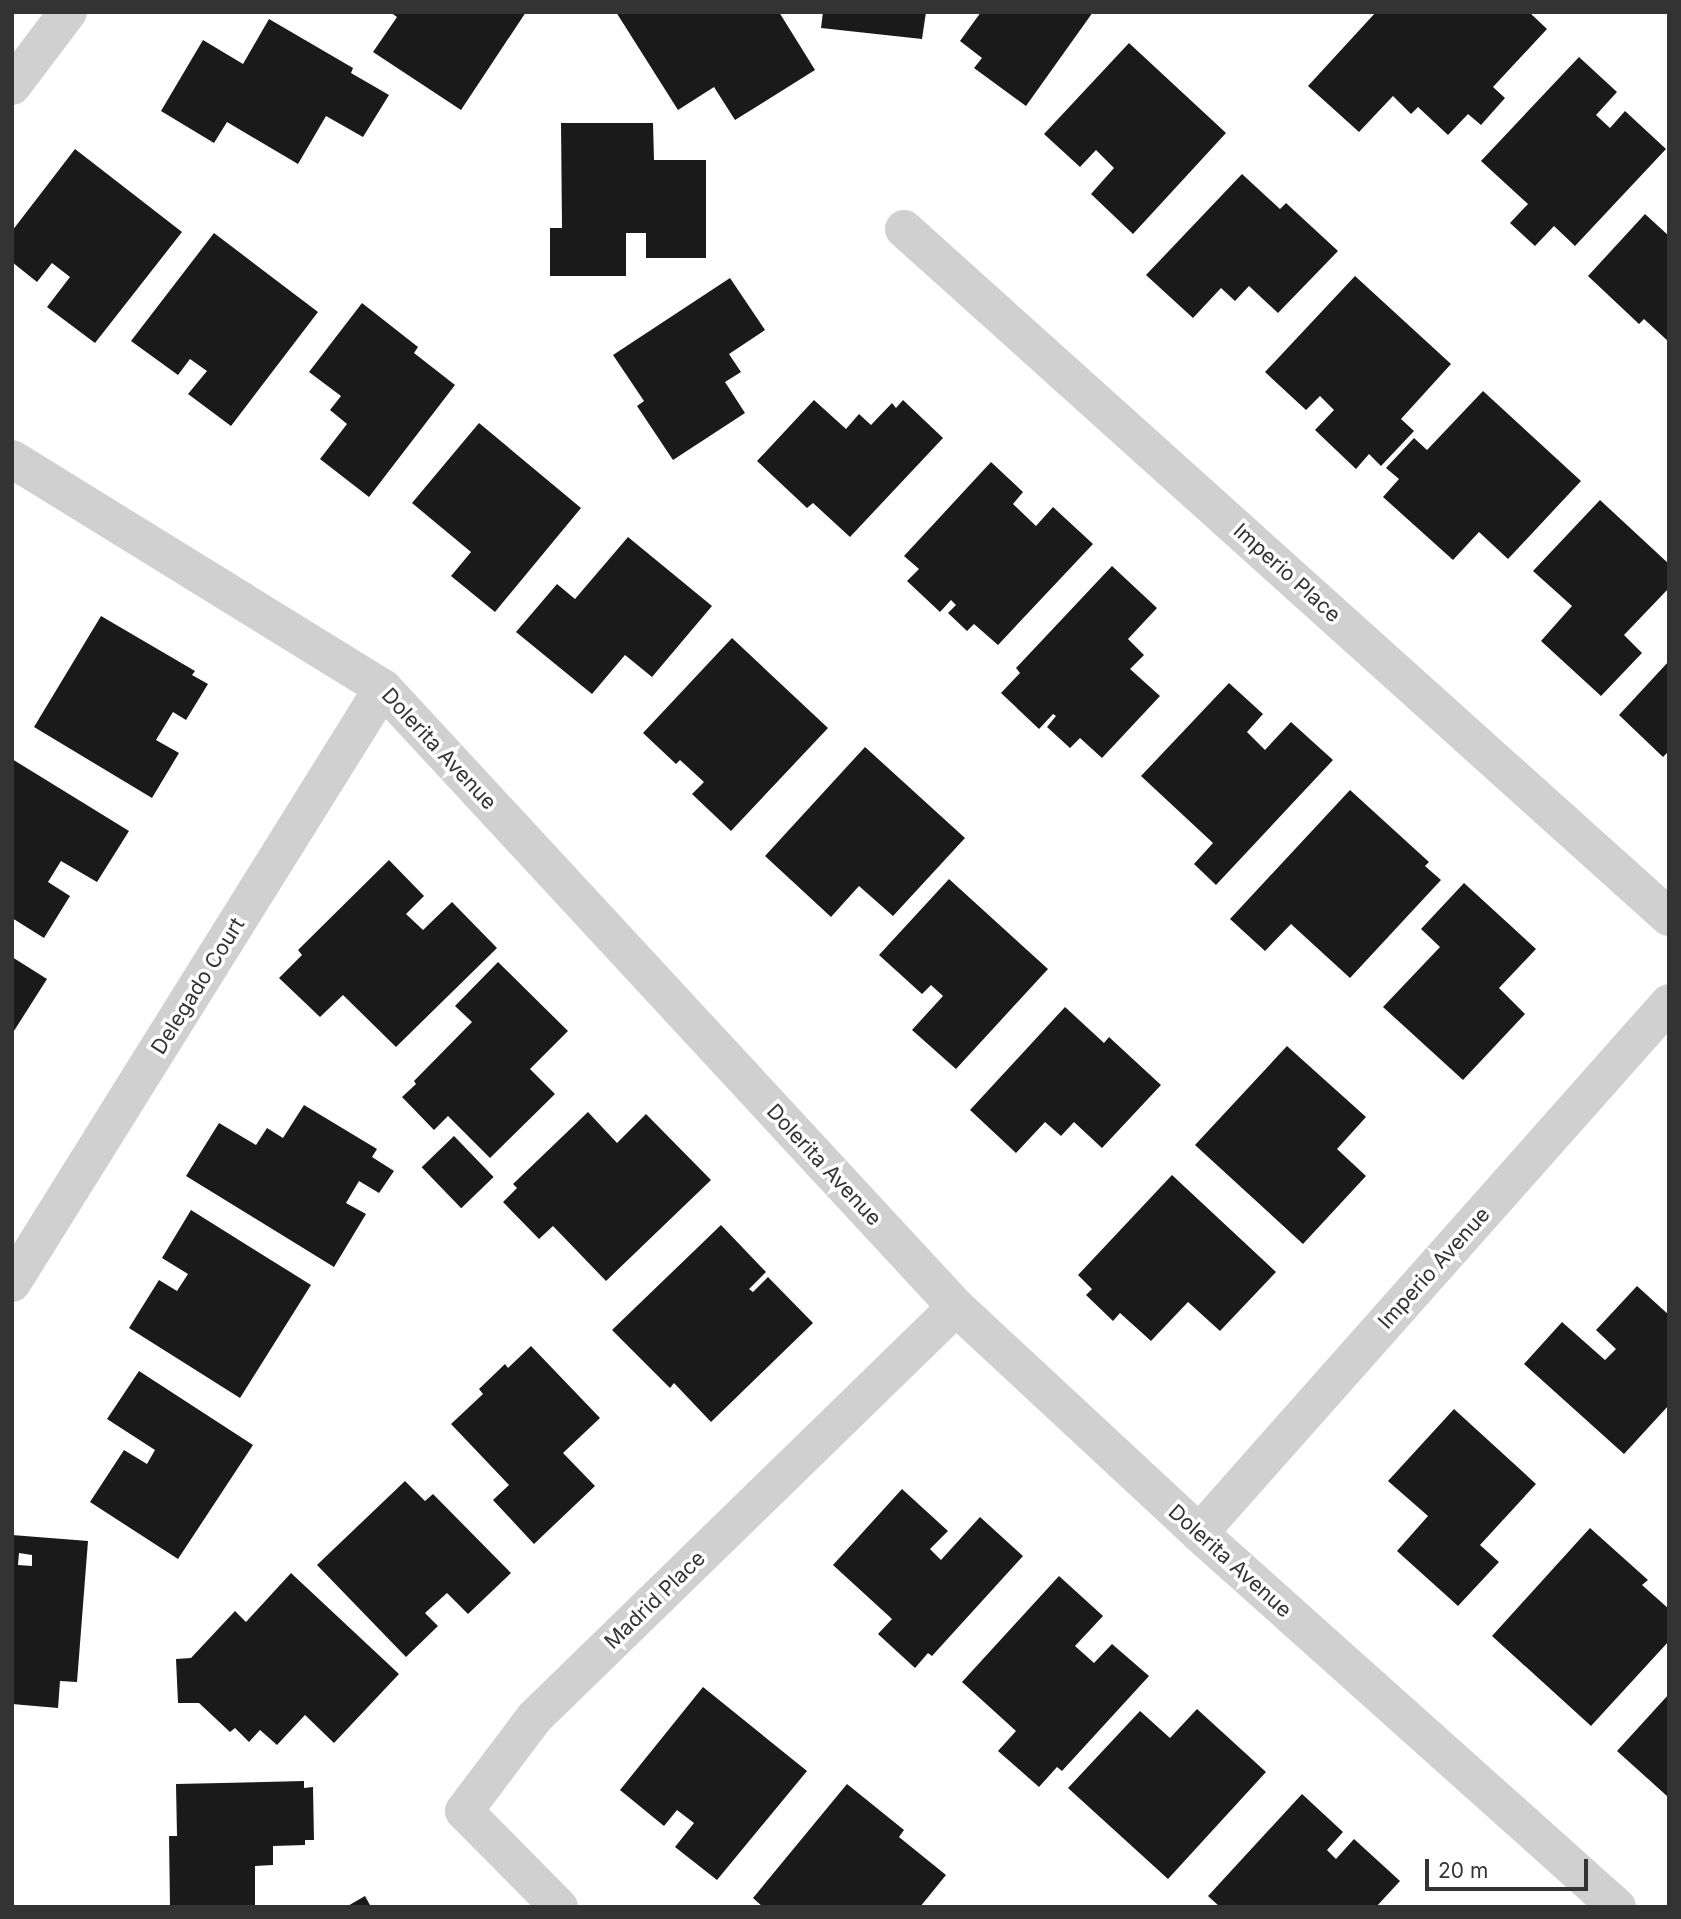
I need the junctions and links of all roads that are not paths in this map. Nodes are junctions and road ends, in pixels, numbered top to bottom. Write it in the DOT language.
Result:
graph roads {
  1 [pos="68,12"];
  2 [pos="12,86"];
  3 [pos="904,229"];
  4 [pos="12,459"];
  5 [pos="383,688"];
  6 [pos="1669,917"];
  7 [pos="1669,1003"];
  8 [pos="12,1283"];
  9 [pos="956,1307"];
  10 [pos="1199,1533"];
  11 [pos="559,1907"];
  12 [pos="1617,1907"];
  1 -- 2 [label="street"];
  3 -- 6 [label="street, Imperio Place"];
  4 -- 5 [label="street, Dolerita Avenue"];
  5 -- 8 [label="street, Delegado Court"];
  5 -- 9 [label="street, Dolerita Avenue"];
  7 -- 10 [label="street, Imperio Avenue"];
  9 -- 10 [label="street, Dolerita Avenue"];
  9 -- 11 [label="street, Madrid Place"];
  10 -- 12 [label="street, Dolerita Avenue"];
}
